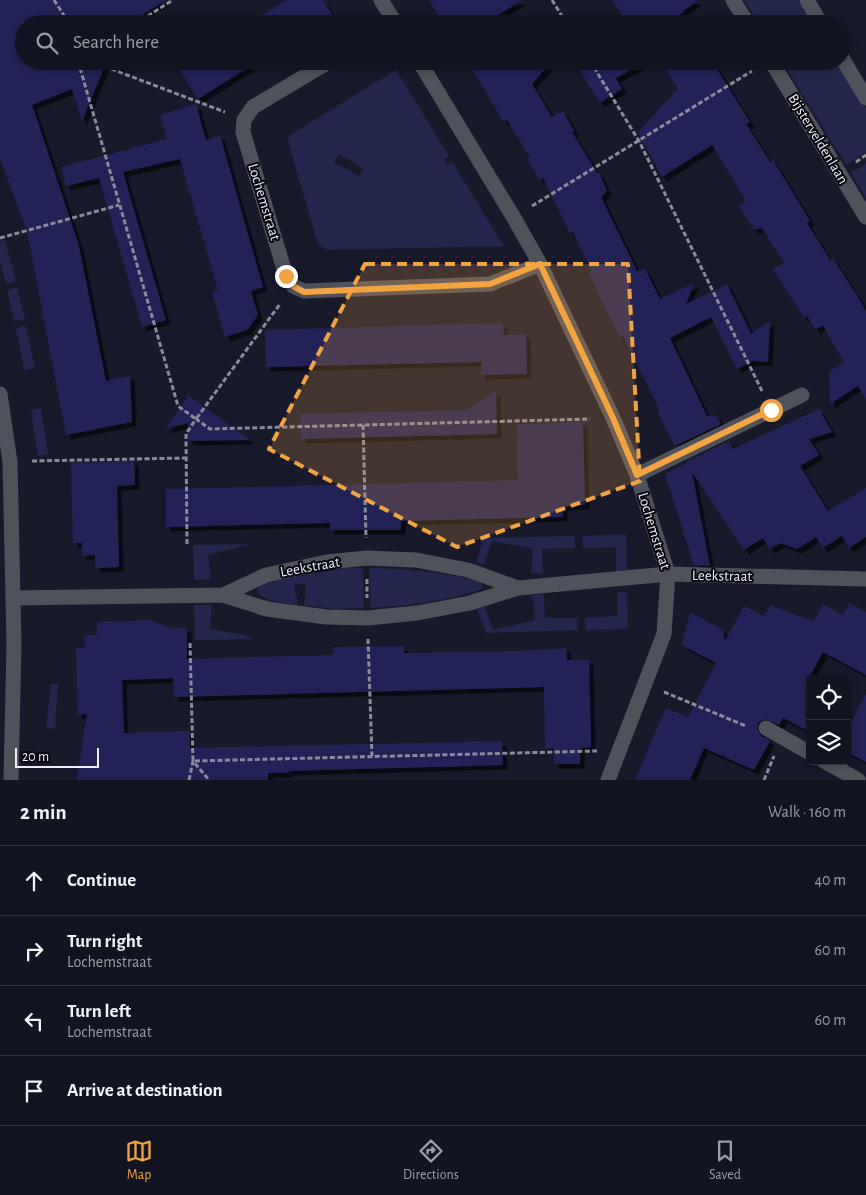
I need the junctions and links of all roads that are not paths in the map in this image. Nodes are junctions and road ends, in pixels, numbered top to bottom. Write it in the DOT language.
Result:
graph roads {
  1 [pos="381,0"];
  2 [pos="733,0"];
  3 [pos="807,0"];
  4 [pos="390,15"];
  5 [pos="742,15"];
  6 [pos="816,15"];
  7 [pos="315,70"];
  8 [pos="424,70"];
  9 [pos="769,70"];
  10 [pos="849,70"];
  11 [pos="866,98"];
  12 [pos="866,217"];
  13 [pos="540,264"];
  14 [pos="0,394"];
  15 [pos="802,395"];
  16 [pos="637,475"];
  17 [pos="668,574"];
  18 [pos="866,579"];
  19 [pos="518,588"];
  20 [pos="223,595"];
  21 [pos="13,598"];
  22 [pos="766,728"];
  23 [pos="806,751"];
  24 [pos="831,765"];
  25 [pos="11,780"];
  26 [pos="608,780"];
  27 [pos="858,780"];
  1 -- 4 [label="street"];
  2 -- 5 [label="street"];
  3 -- 6 [label="street"];
  7 -- 13 [label="street, Lochemstraat"];
  8 -- 13 [label="street, Lochemstraat"];
  9 -- 12 [label="street, Bijsterveldenlaan"];
  10 -- 11 [label="street"];
  13 -- 16 [label="street, Lochemstraat"];
  14 -- 21 [label="street"];
  15 -- 16 [label="street"];
  16 -- 17 [label="street, Lochemstraat"];
  17 -- 18 [label="street, Leekstraat"];
  17 -- 19 [label="street, Leekstraat"];
  17 -- 26 [label="street, Lochemstraat"];
  19 -- 20 [label="street, Leekstraat"];
  19 -- 20 [label="street, Leekstraat"];
  20 -- 21 [label="street, Leekstraat"];
  21 -- 25 [label="street"];
  22 -- 23 [label="street"];
  24 -- 27 [label="street"];
}
